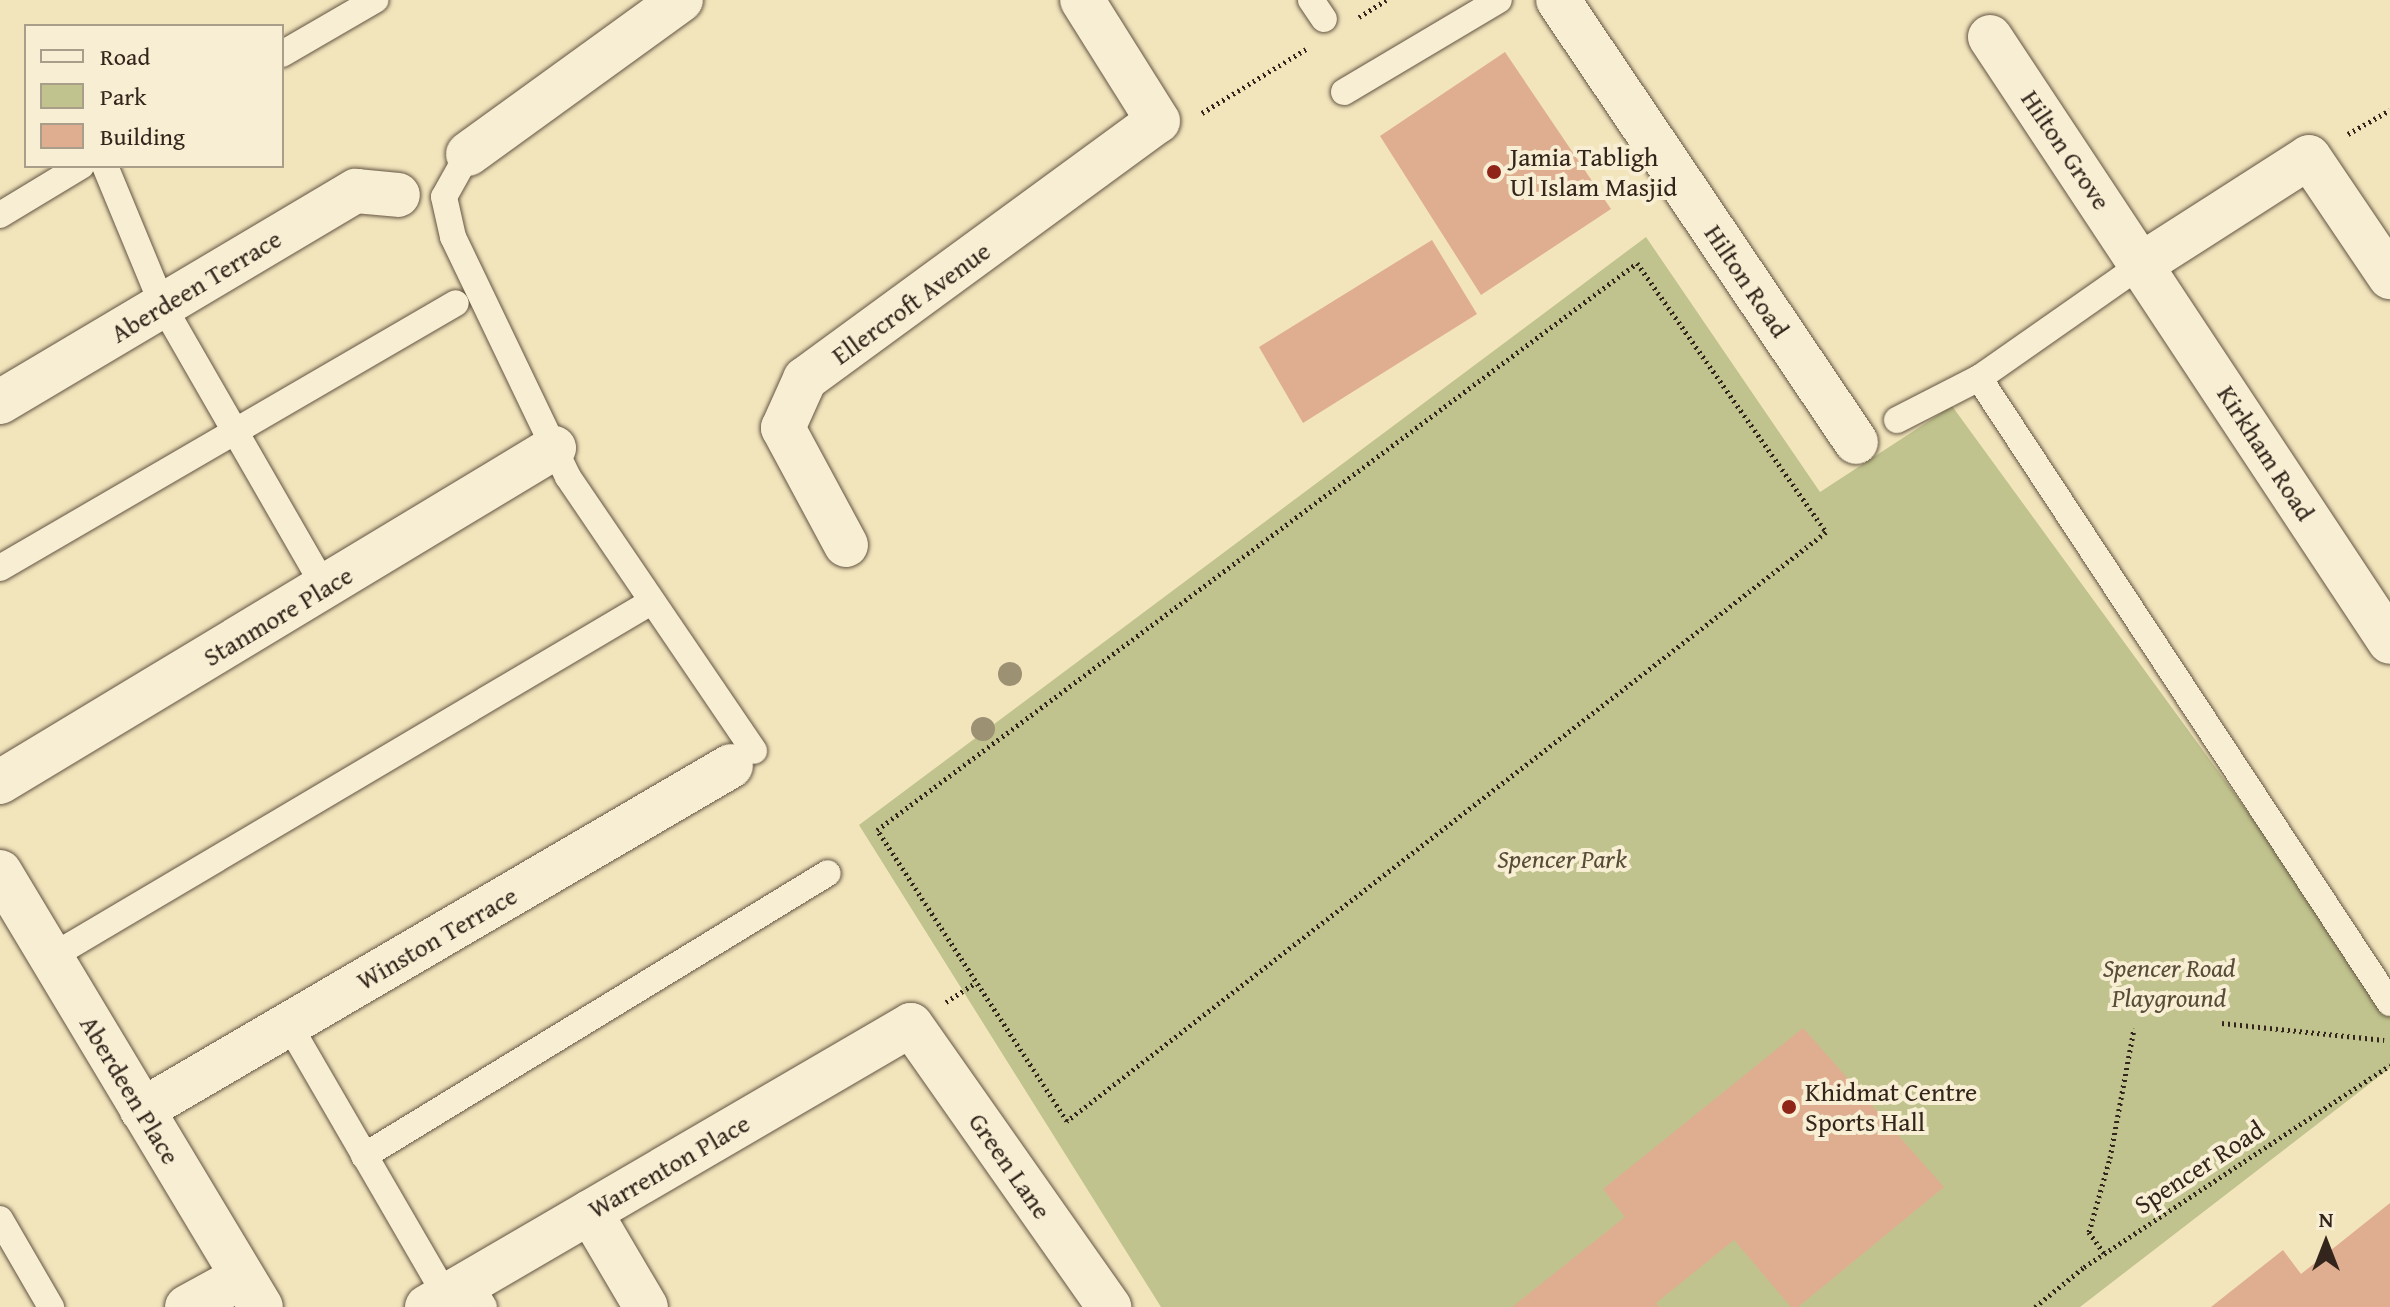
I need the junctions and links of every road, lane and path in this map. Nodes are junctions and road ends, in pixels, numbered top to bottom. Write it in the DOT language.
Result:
graph roads {
  1 [pos="375,0"];
  2 [pos="681,0"];
  3 [pos="1082,0"];
  4 [pos="1386,0"];
  5 [pos="1499,0"];
  6 [pos="1558,0"];
  7 [pos="1325,21"];
  8 [pos="1990,37"];
  9 [pos="284,53"];
  10 [pos="1344,92"];
  11 [pos="1157,115"];
  12 [pos="468,154"];
  13 [pos="78,168"];
  14 [pos="106,168"];
  15 [pos="398,195"];
  16 [pos="0,215"];
  17 [pos="1637,263"];
  18 [pos="2142,264"];
  19 [pos="2390,277"];
  20 [pos="456,303"];
  21 [pos="163,306"];
  22 [pos="1979,378"];
  23 [pos="0,402"];
  24 [pos="1897,420"];
  25 [pos="234,432"];
  26 [pos="1856,442"];
  27 [pos="554,448"];
  28 [pos="846,545"];
  29 [pos="0,568"];
  30 [pos="325,588"];
  31 [pos="651,602"];
  32 [pos="2390,642"];
  33 [pos="743,759"];
  34 [pos="0,782"];
  35 [pos="0,872"];
  36 [pos="828,873"];
  37 [pos="51,957"];
  38 [pos="2390,1003"];
  39 [pos="2222,1023"];
  40 [pos="289,1025"];
  41 [pos="911,1025"];
  42 [pos="2134,1028"];
  43 [pos="2390,1041"];
  44 [pos="2390,1065"];
  45 [pos="142,1110"];
  46 [pos="364,1156"];
  47 [pos="590,1212"];
  48 [pos="0,1219"];
  49 [pos="2104,1254"];
  50 [pos="251,1292"];
  51 [pos="456,1298"];
  52 [pos="51,1307"];
  53 [pos="187,1307"];
  54 [pos="646,1307"];
  55 [pos="1109,1307"];
  56 [pos="2035,1307"];
  1 -- 9 [label="lane"];
  2 -- 12 [label="street"];
  3 -- 11 [label="street"];
  4 -- 7 [label="path"];
  5 -- 10 [label="lane"];
  6 -- 26 [label="street, Hilton Road"];
  7 -- 11 [label="path"];
  8 -- 18 [label="street, Hilton Grove"];
  11 -- 28 [label="street, Ellercroft Avenue"];
  12 -- 27 [label="lane"];
  13 -- 16 [label="lane"];
  14 -- 21 [label="lane"];
  15 -- 21 [label="street, Aberdeen Terrace"];
  17 -- 17 [label="path"];
  18 -- 19 [label="street"];
  18 -- 22 [label="lane"];
  18 -- 32 [label="street, Kirkham Road"];
  20 -- 25 [label="lane"];
  21 -- 23 [label="street, Aberdeen Terrace"];
  21 -- 25 [label="lane"];
  22 -- 24 [label="lane"];
  22 -- 38 [label="lane"];
  25 -- 29 [label="lane"];
  25 -- 30 [label="lane"];
  27 -- 30 [label="street, Stanmore Place"];
  27 -- 31 [label="lane"];
  30 -- 34 [label="street, Stanmore Place"];
  31 -- 33 [label="lane"];
  31 -- 37 [label="lane"];
  33 -- 40 [label="street, Winston Terrace"];
  35 -- 37 [label="street, Aberdeen Place"];
  36 -- 46 [label="lane"];
  37 -- 45 [label="street, Aberdeen Place"];
  39 -- 43 [label="path"];
  40 -- 45 [label="street, Winston Terrace"];
  40 -- 46 [label="lane"];
  41 -- 47 [label="street, Warrenton Place"];
  41 -- 55 [label="street, Green Lane"];
  42 -- 49 [label="path"];
  44 -- 49 [label="path, Spencer Road"];
  45 -- 50 [label="street, Aberdeen Place"];
  46 -- 51 [label="lane"];
  47 -- 51 [label="street, Warrenton Place"];
  47 -- 54 [label="street"];
  48 -- 52 [label="lane"];
  49 -- 56 [label="path, Spencer Road"];
  50 -- 53 [label="street"];
}
